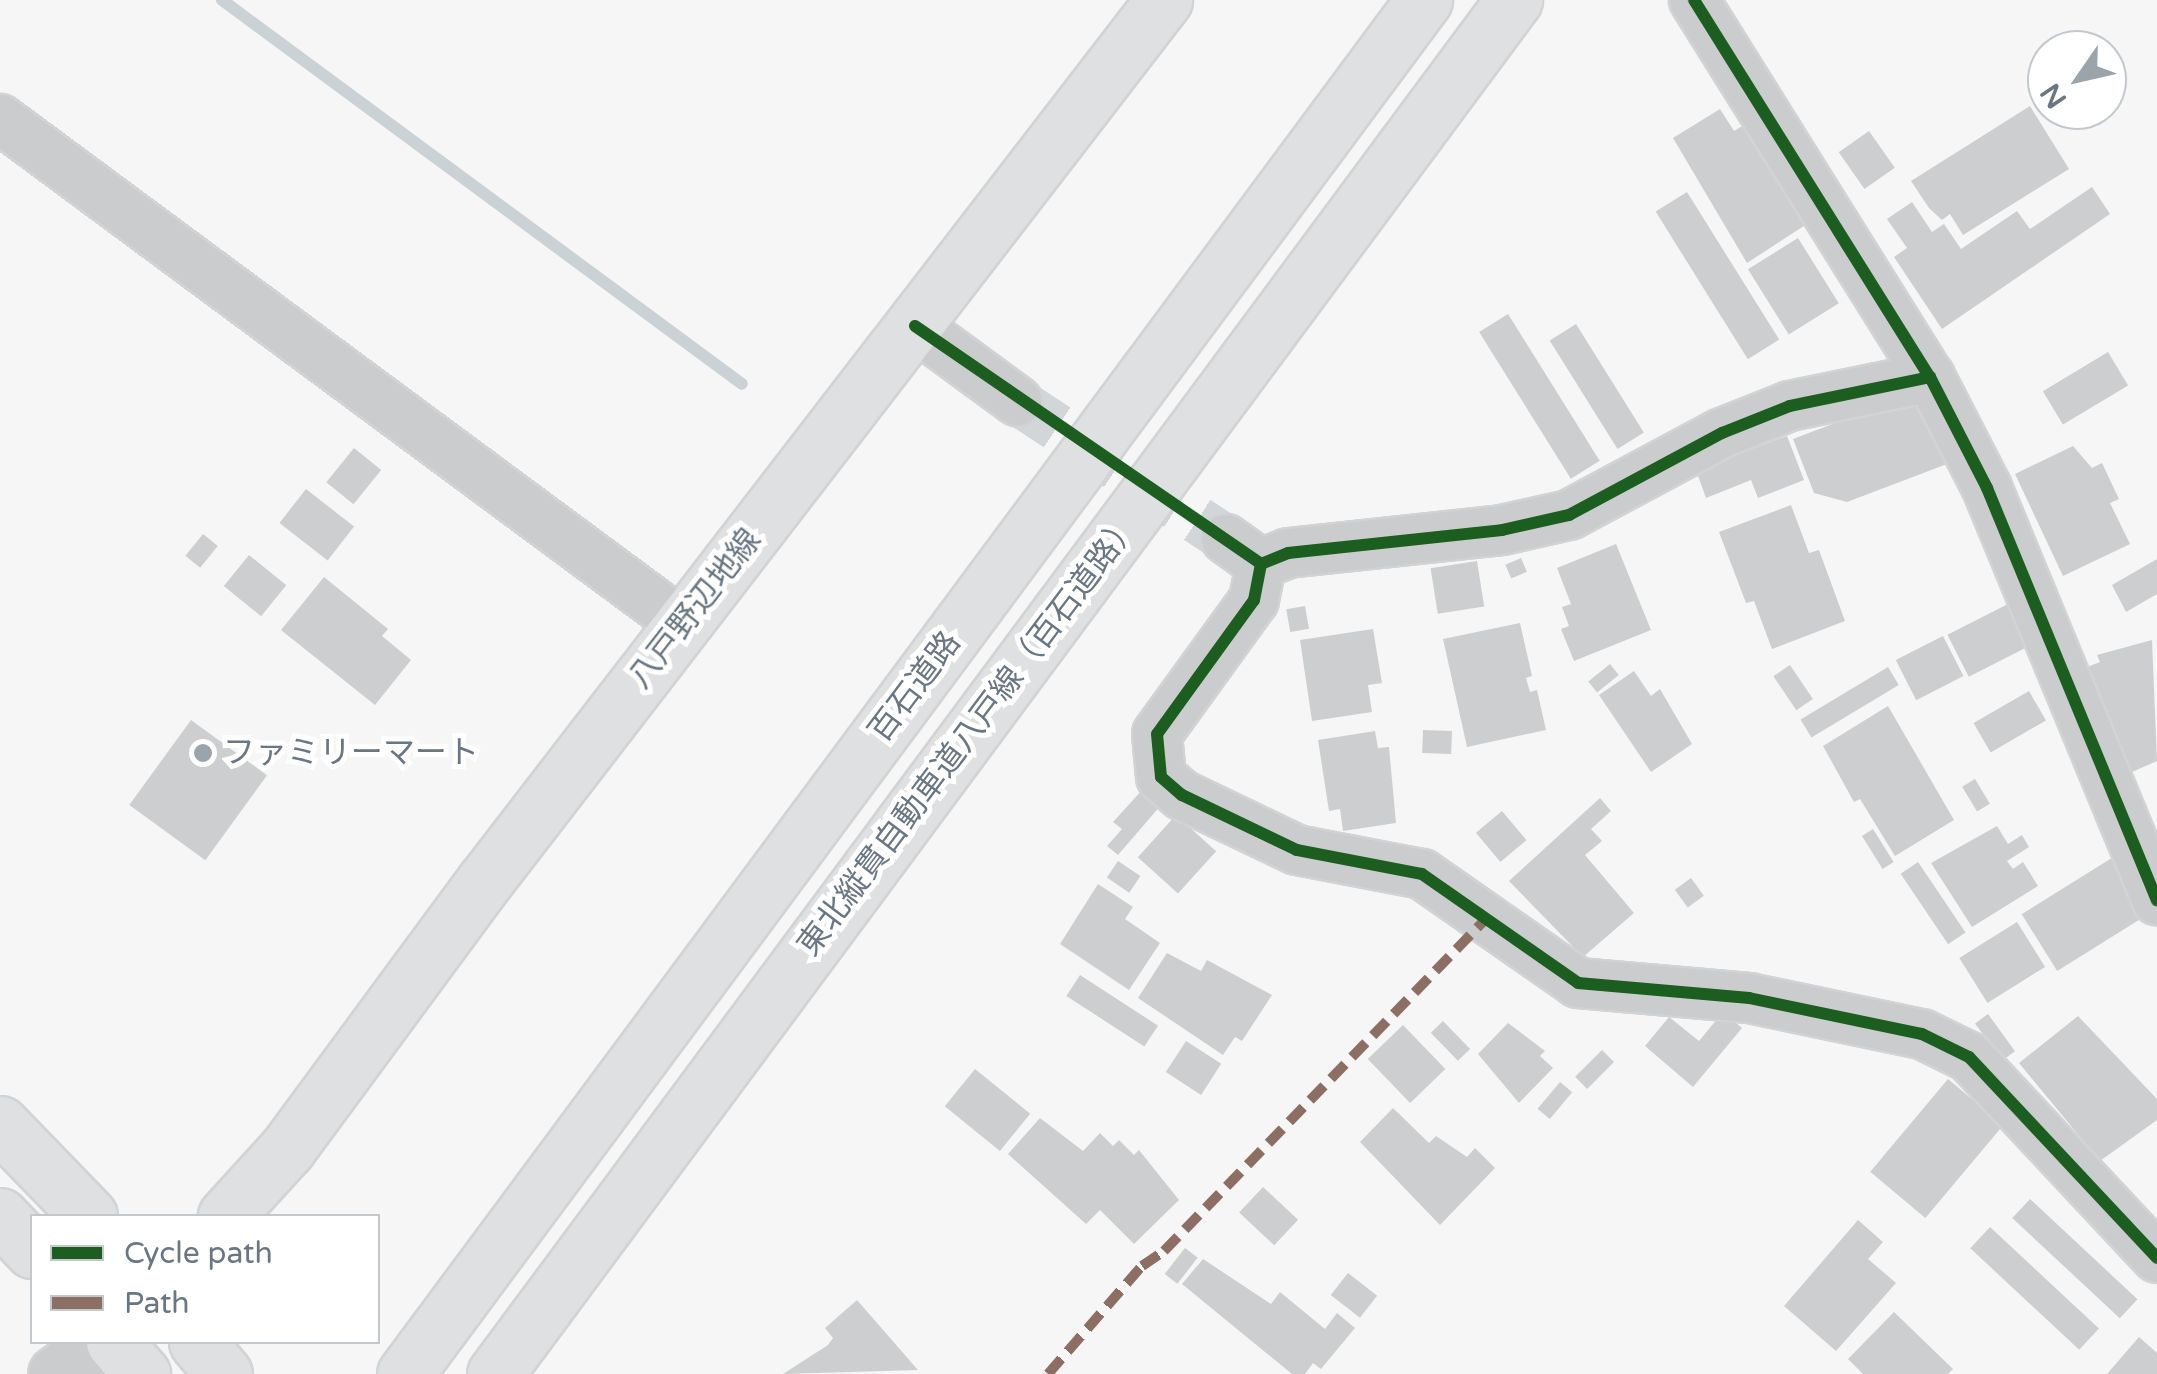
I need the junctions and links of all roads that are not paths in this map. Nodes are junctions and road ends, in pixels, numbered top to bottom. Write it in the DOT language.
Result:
graph roads {
  1 [pos="1164,0"];
  2 [pos="1424,0"];
  3 [pos="1514,0"];
  4 [pos="1694,0"];
  5 [pos="0,119"];
  6 [pos="914,326"];
  7 [pos="1930,377"];
  8 [pos="1017,401"];
  9 [pos="684,624"];
  10 [pos="2157,900"];
  11 [pos="0,1124"];
  12 [pos="610,1213"];
  13 [pos="87,1214"];
  14 [pos="228,1214"];
  15 [pos="0,1216"];
  16 [pos="30,1248"];
  17 [pos="2157,1258"];
  18 [pos="438,1329"];
  19 [pos="98,1344"];
  20 [pos="116,1344"];
  21 [pos="199,1344"];
  22 [pos="56,1374"];
  23 [pos="142,1374"];
  24 [pos="224,1374"];
  25 [pos="392,1374"];
  26 [pos="405,1374"];
  27 [pos="495,1374"];
  28 [pos="508,1374"];
  1 -- 6 [label="main road, 八戸野辺地線"];
  2 -- 18 [label="main road, 百石道路"];
  3 -- 12 [label="main road, 東北縦貫自動車道八戸線（百石道路）"];
  4 -- 7 [label="street"];
  5 -- 9 [label="street"];
  6 -- 8 [label="street"];
  6 -- 9 [label="main road, 八戸野辺地線"];
  7 -- 10 [label="street"];
  7 -- 17 [label="street"];
  9 -- 14 [label="main road, 八戸野辺地線"];
  11 -- 13 [label="main road"];
  12 -- 27 [label="main road, 東北縦貫自動車道八戸線（百石道路）"];
  12 -- 28 [label="main road"];
  15 -- 16 [label="main road"];
  18 -- 25 [label="main road"];
  18 -- 26 [label="main road, 百石道路"];
  19 -- 22 [label="street"];
  20 -- 23 [label="main road"];
  21 -- 24 [label="main road"];
}
